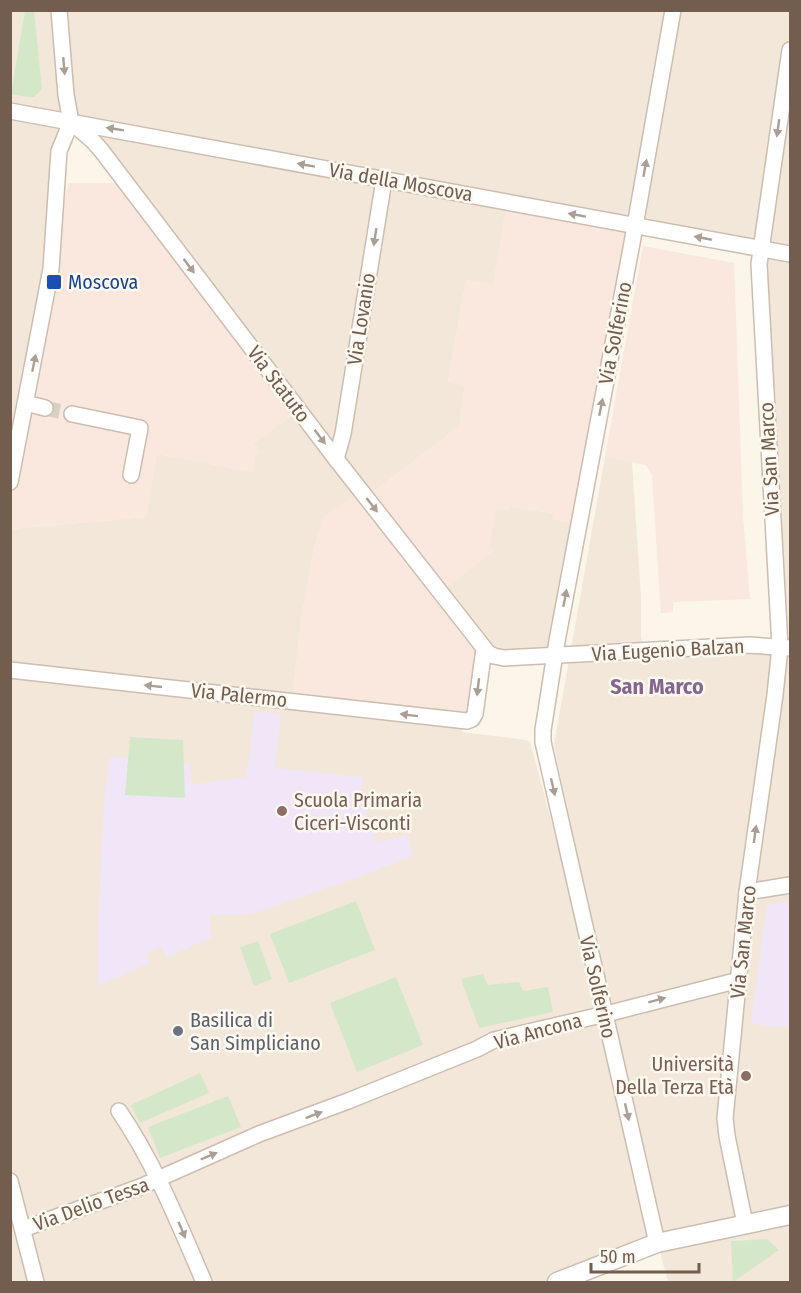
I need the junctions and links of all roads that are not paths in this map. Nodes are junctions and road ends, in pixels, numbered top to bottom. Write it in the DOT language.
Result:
graph roads {
  1 [pos="59,10"];
  2 [pos="673,10"];
  3 [pos="790,50"];
  4 [pos="10,111"];
  5 [pos="71,122"];
  6 [pos="384,180"];
  7 [pos="634,225"];
  8 [pos="760,249"];
  9 [pos="790,255"];
  10 [pos="26,404"];
  11 [pos="45,408"];
  12 [pos="72,414"];
  13 [pos="336,459"];
  14 [pos="131,475"];
  15 [pos="10,482"];
  16 [pos="785,647"];
  17 [pos="484,649"];
  18 [pos="555,656"];
  19 [pos="10,670"];
  20 [pos="790,885"];
  21 [pos="747,892"];
  22 [pos="739,980"];
  23 [pos="604,1014"];
  24 [pos="119,1111"];
  25 [pos="259,1134"];
  26 [pos="159,1179"];
  27 [pos="10,1181"];
  28 [pos="790,1215"];
  29 [pos="737,1226"];
  30 [pos="23,1229"];
  31 [pos="657,1243"];
  32 [pos="33,1282"];
  33 [pos="204,1282"];
  34 [pos="557,1282"];
  1 -- 5 [label="street, one-way"];
  7 -- 2 [label="street, Via Solferino, one-way"];
  3 -- 8 [label="street, Via San Marco, one-way"];
  4 -- 5 [label="street, Via della Moscova"];
  6 -- 5 [label="street, Via della Moscova, one-way"];
  10 -- 5 [label="street, one-way"];
  5 -- 13 [label="street, Via Statuto, one-way"];
  7 -- 6 [label="street, Via della Moscova, one-way"];
  6 -- 13 [label="street, Via Lovanio, one-way"];
  8 -- 7 [label="street, Via della Moscova, one-way"];
  18 -- 7 [label="street, Via Solferino, one-way"];
  8 -- 9 [label="street, Via della Moscova"];
  8 -- 16 [label="street, Via San Marco"];
  10 -- 11 [label="street"];
  10 -- 15 [label="street"];
  12 -- 14 [label="street"];
  13 -- 17 [label="street, Via Statuto, one-way"];
  16 -- 18 [label="street, Via Eugenio Balzan"];
  21 -- 16 [label="street, Via San Marco, one-way"];
  17 -- 18 [label="street, Via Eugenio Balzan"];
  17 -- 19 [label="street, Via Palermo, one-way"];
  18 -- 23 [label="street, Via Solferino, one-way"];
  20 -- 21 [label="street"];
  21 -- 22 [label="street, Via San Marco"];
  23 -- 22 [label="street, Via Ancona, one-way"];
  22 -- 29 [label="street, Via San Marco"];
  25 -- 23 [label="street, Via Ancona, one-way"];
  23 -- 31 [label="street, Via Solferino, one-way"];
  24 -- 26 [label="street"];
  26 -- 25 [label="street, Via Delio Tessa, one-way"];
  26 -- 30 [label="street, Via Delio Tessa"];
  26 -- 33 [label="street, one-way"];
  27 -- 30 [label="street"];
  28 -- 29 [label="street"];
  29 -- 31 [label="street"];
  30 -- 32 [label="street"];
  31 -- 34 [label="street"];
}
